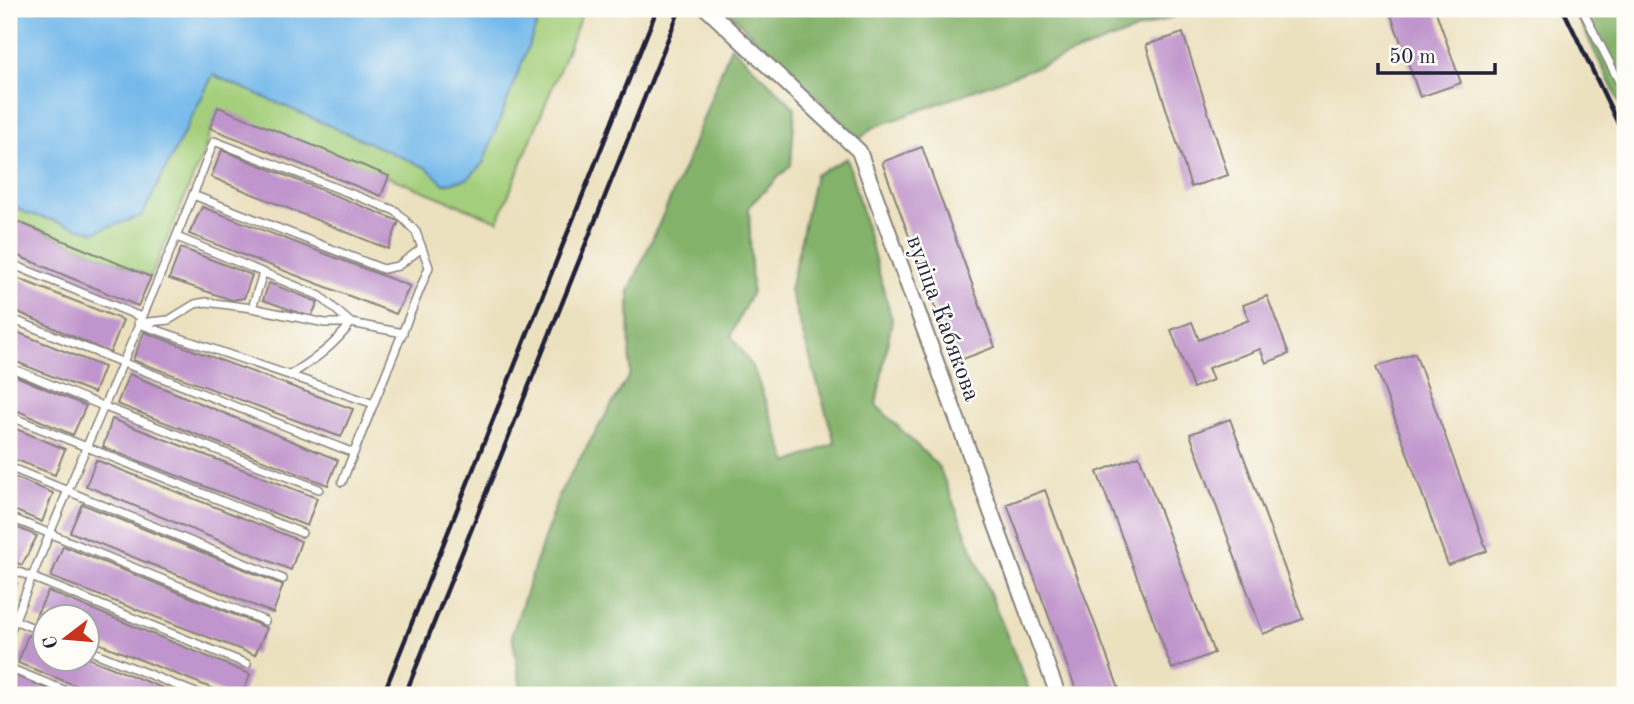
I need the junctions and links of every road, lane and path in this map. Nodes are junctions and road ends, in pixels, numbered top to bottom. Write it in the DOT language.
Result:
graph roads {
  1 [pos="707,9"];
  2 [pos="1583,9"];
  3 [pos="1625,93"];
  4 [pos="193,195"];
  5 [pos="177,237"];
  6 [pos="422,248"];
  7 [pos="9,262"];
  8 [pos="263,273"];
  9 [pos="252,307"];
  10 [pos="9,318"];
  11 [pos="140,320"];
  12 [pos="351,323"];
  13 [pos="403,333"];
  14 [pos="122,364"];
  15 [pos="9,367"];
  16 [pos="290,375"];
  17 [pos="374,404"];
  18 [pos="105,407"];
  19 [pos="9,416"];
  20 [pos="87,448"];
  21 [pos="354,453"];
  22 [pos="9,467"];
  23 [pos="342,482"];
  24 [pos="319,489"];
  25 [pos="67,491"];
  26 [pos="9,517"];
  27 [pos="302,533"];
  28 [pos="51,534"];
  29 [pos="9,568"];
  30 [pos="32,577"];
  31 [pos="283,579"];
  32 [pos="12,619"];
  33 [pos="265,621"];
  34 [pos="32,627"];
  35 [pos="9,635"];
  36 [pos="102,656"];
  37 [pos="247,664"];
  38 [pos="9,668"];
  39 [pos="76,695"];
  40 [pos="201,695"];
  41 [pos="1058,695"];
  1 -- 41 [label="street, вуліца Кабякова"];
  2 -- 3 [label="lane"];
  4 -- 5 [label="lane"];
  4 -- 6 [label="lane"];
  4 -- 6 [label="lane"];
  5 -- 8 [label="lane"];
  5 -- 11 [label="lane"];
  6 -- 13 [label="lane"];
  7 -- 11 [label="lane"];
  8 -- 9 [label="lane"];
  8 -- 12 [label="lane"];
  9 -- 11 [label="lane"];
  9 -- 12 [label="lane"];
  10 -- 14 [label="lane"];
  11 -- 14 [label="lane"];
  11 -- 16 [label="lane"];
  12 -- 13 [label="lane"];
  12 -- 16 [label="lane"];
  13 -- 17 [label="lane"];
  14 -- 18 [label="lane"];
  14 -- 21 [label="lane"];
  15 -- 18 [label="lane"];
  16 -- 17 [label="lane"];
  17 -- 21 [label="lane"];
  18 -- 20 [label="lane"];
  18 -- 24 [label="lane"];
  19 -- 20 [label="lane"];
  20 -- 25 [label="lane"];
  20 -- 27 [label="lane"];
  21 -- 23 [label="lane"];
  22 -- 25 [label="lane"];
  25 -- 28 [label="lane"];
  25 -- 31 [label="lane"];
  26 -- 28 [label="lane"];
  28 -- 30 [label="lane"];
  28 -- 33 [label="lane"];
  29 -- 30 [label="lane"];
  30 -- 32 [label="lane"];
  30 -- 37 [label="lane"];
  32 -- 34 [label="lane"];
  32 -- 35 [label="lane"];
  36 -- 40 [label="lane"];
  38 -- 39 [label="lane"];
}
